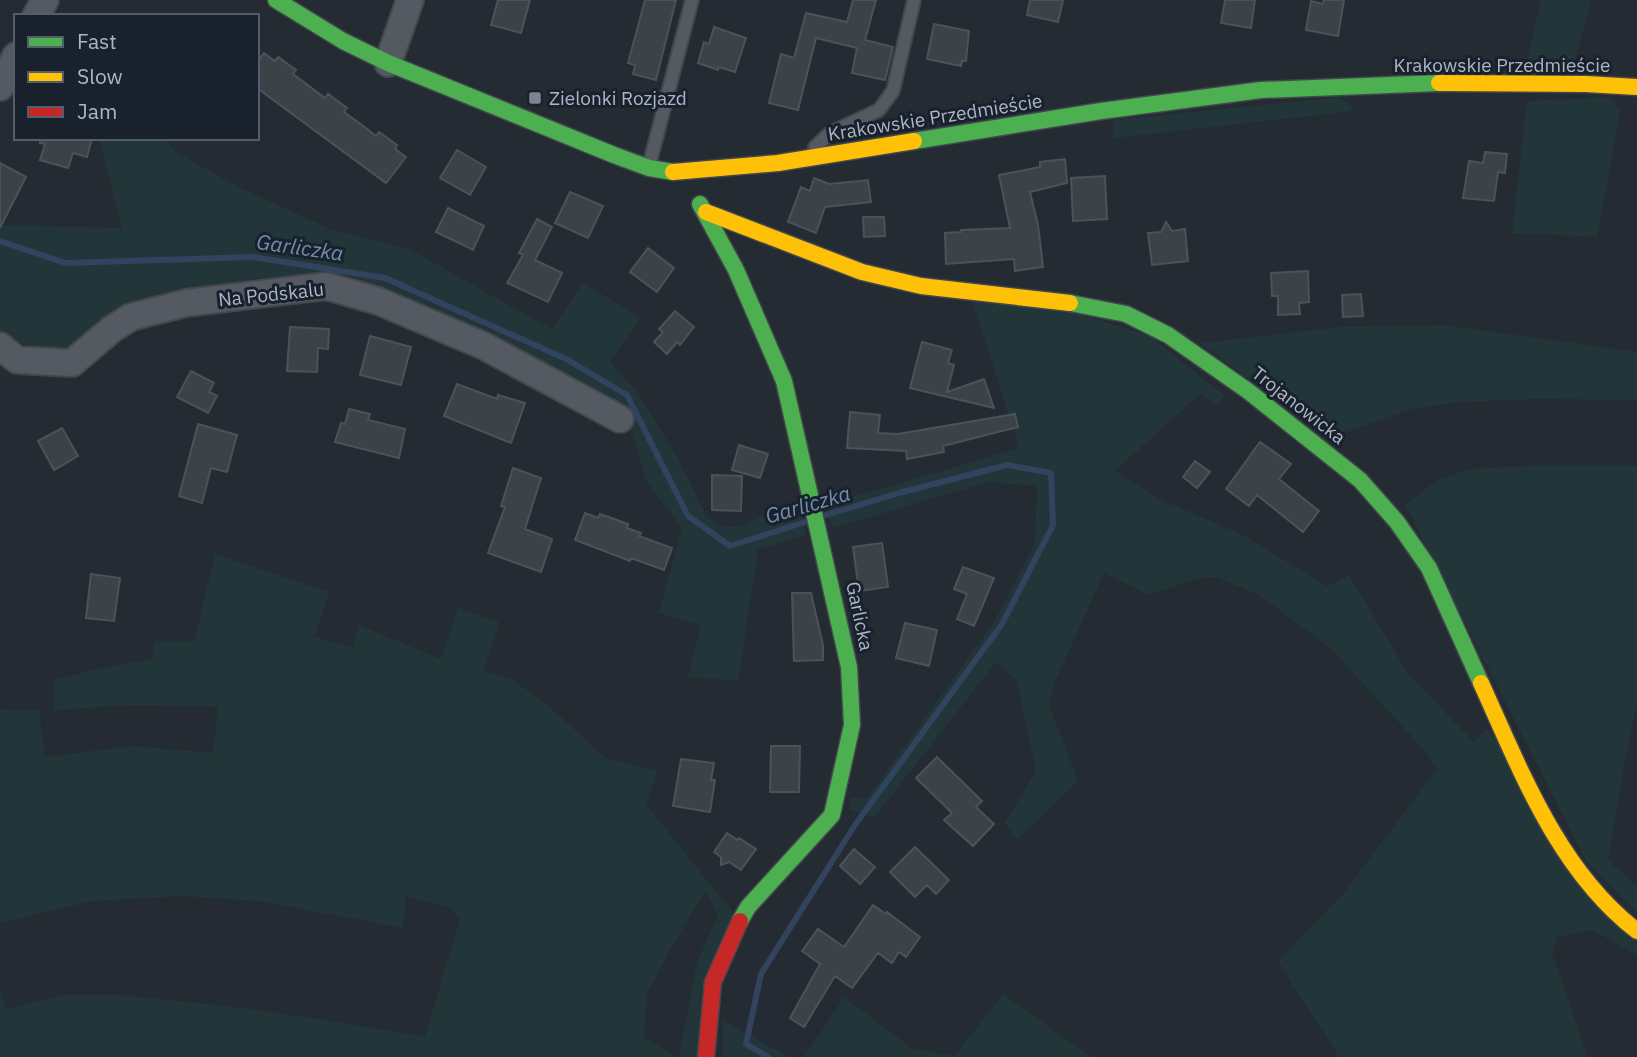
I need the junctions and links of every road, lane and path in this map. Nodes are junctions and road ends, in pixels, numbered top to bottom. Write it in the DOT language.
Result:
graph roads {
  1 [pos="276,0"];
  2 [pos="410,0"];
  3 [pos="692,0"];
  4 [pos="914,0"];
  5 [pos="14,60"];
  6 [pos="388,63"];
  7 [pos="0,87"];
  8 [pos="1637,87"];
  9 [pos="803,159"];
  10 [pos="649,168"];
  11 [pos="684,183"];
  12 [pos="706,212"];
  13 [pos="0,346"];
  14 [pos="620,419"];
  15 [pos="1637,931"];
  16 [pos="706,1057"];
  1 -- 6 [label="street, Krakowskie Przedmieście"];
  2 -- 6 [label="street"];
  3 -- 10 [label="lane"];
  4 -- 9 [label="lane"];
  5 -- 7 [label="street"];
  6 -- 10 [label="street, Krakowskie Przedmieście"];
  8 -- 9 [label="street, Krakowskie Przedmieście"];
  9 -- 11 [label="street, Krakowskie Przedmieście"];
  10 -- 11 [label="street, Krakowskie Przedmieście"];
  11 -- 12 [label="street, Garlicka"];
  12 -- 15 [label="street, Trojanowicka"];
  12 -- 16 [label="street, Garlicka"];
  13 -- 14 [label="street, Na Podskalu"];
}
